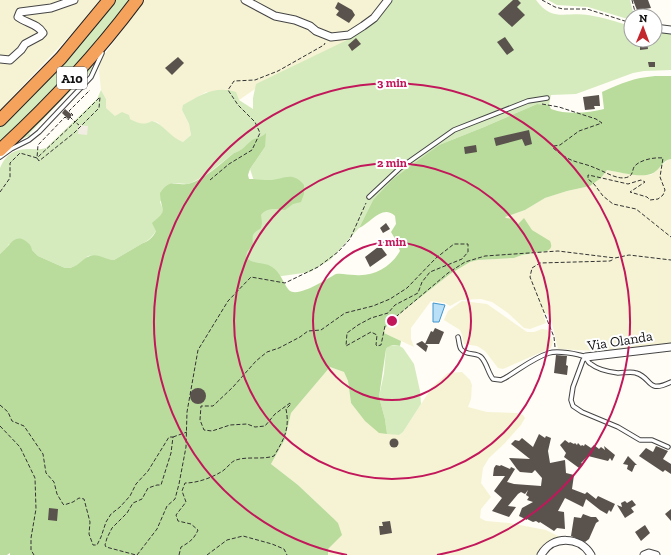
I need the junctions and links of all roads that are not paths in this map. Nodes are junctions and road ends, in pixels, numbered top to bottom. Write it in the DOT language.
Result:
graph roads {
  1 [pos="74,0"];
  2 [pos="108,0"];
  3 [pos="137,0"];
  4 [pos="245,0"];
  5 [pos="388,0"];
  6 [pos="119,23"];
  7 [pos="111,41"];
  8 [pos="104,51"];
  9 [pos="0,59"];
  10 [pos="548,98"];
  11 [pos="0,120"];
  12 [pos="0,150"];
  13 [pos="0,157"];
  14 [pos="369,197"];
  15 [pos="458,337"];
  16 [pos="671,347"];
  17 [pos="586,357"];
  18 [pos="671,382"];
  19 [pos="668,447"];
  20 [pos="541,555"];
  21 [pos="591,555"];
  22 [pos="644,555"];
  23 [pos="656,555"];
  1 -- 9 [label="street"];
  2 -- 11 [label="highway, A10"];
  3 -- 6 [label="highway, A10"];
  4 -- 5 [label="street"];
  6 -- 7 [label="lane"];
  6 -- 12 [label="highway, A10"];
  8 -- 13 [label="lane"];
  10 -- 14 [label="lane"];
  15 -- 17 [label="lane"];
  16 -- 17 [label="street, Via Olanda"];
  17 -- 18 [label="lane"];
  17 -- 19 [label="lane, Via Olanda"];
  20 -- 21 [label="street"];
  22 -- 23 [label="street"];
}
